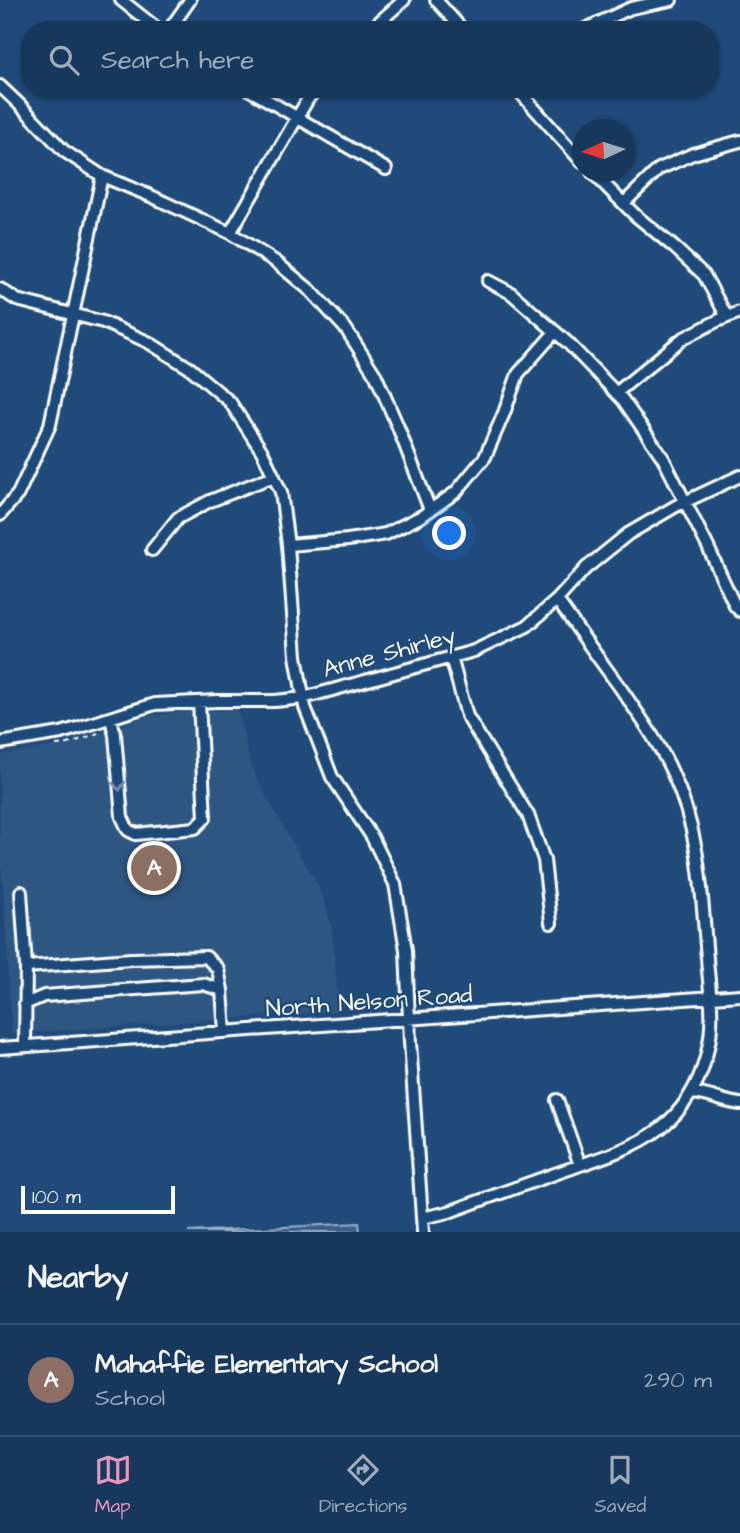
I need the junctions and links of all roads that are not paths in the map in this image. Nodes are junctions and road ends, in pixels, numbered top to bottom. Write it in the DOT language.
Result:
graph roads {
  1 [pos="121,0"];
  2 [pos="190,0"];
  3 [pos="404,0"];
  4 [pos="436,0"];
  5 [pos="671,0"];
  6 [pos="148,21"];
  7 [pos="175,21"];
  8 [pos="380,21"];
  9 [pos="455,21"];
  10 [pos="603,21"];
  11 [pos="0,86"];
  12 [pos="263,98"];
  13 [pos="308,98"];
  14 [pos="525,98"];
  15 [pos="298,119"];
  16 [pos="740,141"];
  17 [pos="572,150"];
  18 [pos="386,169"];
  19 [pos="102,176"];
  20 [pos="602,182"];
  21 [pos="624,204"];
  22 [pos="230,233"];
  23 [pos="488,281"];
  24 [pos="0,289"];
  25 [pos="740,312"];
  26 [pos="74,315"];
  27 [pos="727,317"];
  28 [pos="555,332"];
  29 [pos="616,393"];
  30 [pos="274,476"];
  31 [pos="740,476"];
  32 [pos="685,502"];
  33 [pos="430,510"];
  34 [pos="0,515"];
  35 [pos="288,545"];
  36 [pos="152,550"];
  37 [pos="557,600"];
  38 [pos="740,611"];
  39 [pos="451,657"];
  40 [pos="303,698"];
  41 [pos="199,702"];
  42 [pos="112,723"];
  43 [pos="0,743"];
  44 [pos="21,892"];
  45 [pos="551,923"];
  46 [pos="26,967"];
  47 [pos="222,990"];
  48 [pos="740,995"];
  49 [pos="710,997"];
  50 [pos="25,1004"];
  51 [pos="409,1019"];
  52 [pos="225,1032"];
  53 [pos="25,1046"];
  54 [pos="0,1048"];
  55 [pos="691,1093"];
  56 [pos="557,1100"];
  57 [pos="740,1104"];
  58 [pos="580,1165"];
  59 [pos="422,1218"];
  60 [pos="424,1232"];
  1 -- 6 [label="street"];
  2 -- 7 [label="street"];
  3 -- 8 [label="street"];
  4 -- 9 [label="street"];
  5 -- 10 [label="street"];
  11 -- 19 [label="street"];
  12 -- 15 [label="street"];
  13 -- 15 [label="street"];
  14 -- 17 [label="street"];
  15 -- 18 [label="street"];
  15 -- 22 [label="street"];
  16 -- 21 [label="street"];
  19 -- 22 [label="street"];
  19 -- 26 [label="street"];
  20 -- 21 [label="street"];
  21 -- 27 [label="street"];
  22 -- 33 [label="street"];
  23 -- 28 [label="street"];
  24 -- 26 [label="street"];
  25 -- 27 [label="street"];
  26 -- 30 [label="street"];
  26 -- 34 [label="street"];
  27 -- 29 [label="street"];
  28 -- 29 [label="street"];
  28 -- 33 [label="street"];
  29 -- 32 [label="street"];
  30 -- 35 [label="street"];
  30 -- 36 [label="street"];
  31 -- 32 [label="street, Anne Shirley"];
  32 -- 37 [label="street, Anne Shirley"];
  32 -- 38 [label="street"];
  33 -- 35 [label="street"];
  35 -- 40 [label="street"];
  37 -- 39 [label="street, Anne Shirley"];
  37 -- 49 [label="street"];
  39 -- 40 [label="street, Anne Shirley"];
  39 -- 45 [label="street"];
  40 -- 41 [label="street, Anne Shirley"];
  40 -- 51 [label="street"];
  41 -- 42 [label="street, Anne Shirley"];
  42 -- 41 [label="street, one-way"];
  42 -- 43 [label="street, Anne Shirley"];
  44 -- 46 [label="street"];
  46 -- 47 [label="street"];
  46 -- 50 [label="street"];
  47 -- 50 [label="street"];
  47 -- 52 [label="street"];
  48 -- 49 [label="street, North Nelson Road"];
  49 -- 51 [label="street, North Nelson Road"];
  49 -- 55 [label="street"];
  50 -- 53 [label="street"];
  51 -- 52 [label="street, North Nelson Road"];
  51 -- 59 [label="street"];
  52 -- 53 [label="street, North Nelson Road"];
  53 -- 54 [label="street, North Nelson Road"];
  55 -- 57 [label="street"];
  55 -- 58 [label="street"];
  56 -- 58 [label="street"];
  58 -- 59 [label="street"];
  59 -- 60 [label="street"];
}
